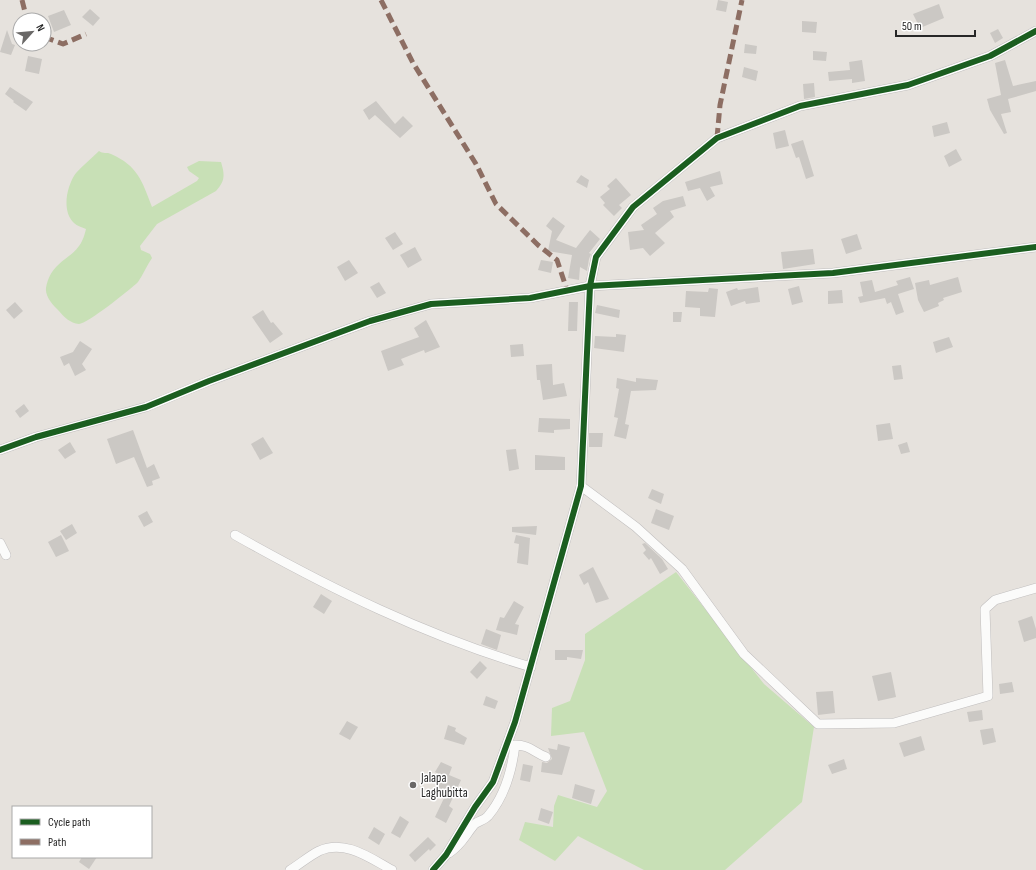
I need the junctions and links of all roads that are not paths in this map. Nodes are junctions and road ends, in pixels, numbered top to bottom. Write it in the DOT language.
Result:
graph roads {
  1 [pos="1036,31"];
  2 [pos="1036,247"];
  3 [pos="590,286"];
  4 [pos="0,450"];
  5 [pos="581,486"];
  6 [pos="235,535"];
  7 [pos="0,543"];
  8 [pos="6,555"];
  9 [pos="1036,588"];
  10 [pos="530,667"];
  11 [pos="546,757"];
  12 [pos="446,855"];
  13 [pos="290,870"];
  14 [pos="392,870"];
  15 [pos="433,870"];
  1 -- 3 [label="street"];
  2 -- 3 [label="street"];
  3 -- 4 [label="street"];
  3 -- 5 [label="street"];
  5 -- 9 [label="street"];
  5 -- 10 [label="street"];
  6 -- 10 [label="street"];
  7 -- 8 [label="street"];
  10 -- 12 [label="street"];
  11 -- 12 [label="street"];
  12 -- 15 [label="street"];
  13 -- 14 [label="street"];
}
